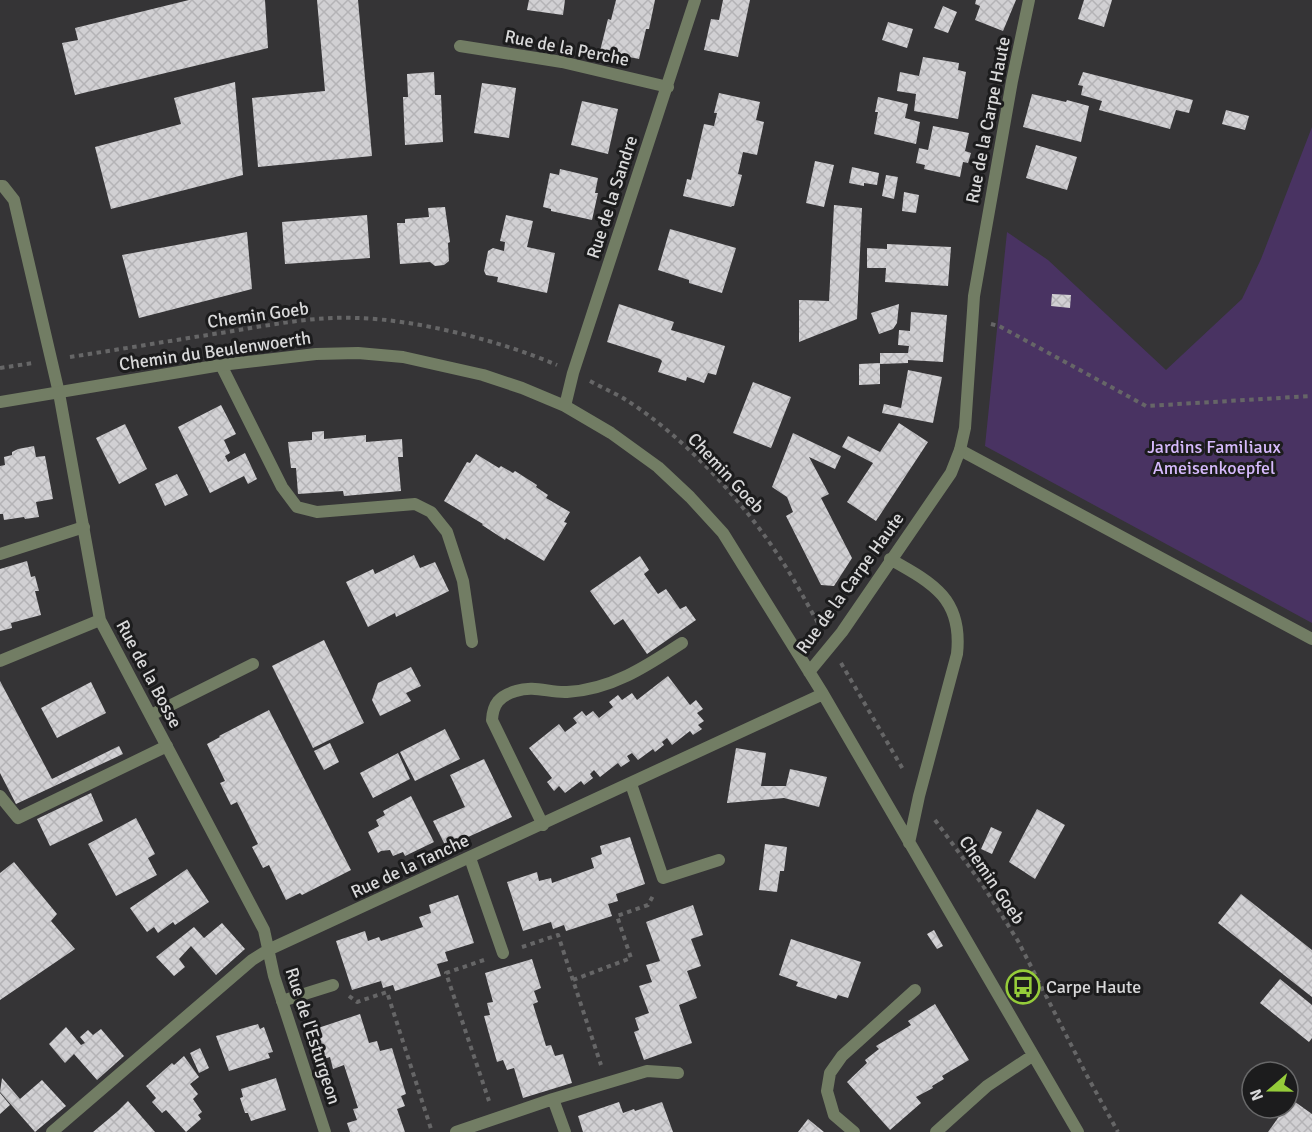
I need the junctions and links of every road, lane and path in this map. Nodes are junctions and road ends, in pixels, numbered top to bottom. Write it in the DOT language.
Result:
graph roads {
  1 [pos="695,0"];
  2 [pos="1029,0"];
  3 [pos="460,46"];
  4 [pos="668,87"];
  5 [pos="0,186"];
  6 [pos="972,319"];
  7 [pos="53,360"];
  8 [pos="221,365"];
  9 [pos="0,368"];
  10 [pos="573,373"];
  11 [pos="59,393"];
  12 [pos="1312,396"];
  13 [pos="0,402"];
  14 [pos="565,406"];
  15 [pos="960,450"];
  16 [pos="84,527"];
  17 [pos="0,554"];
  18 [pos="890,559"];
  19 [pos="100,620"];
  20 [pos="1312,639"];
  21 [pos="472,642"];
  22 [pos="682,643"];
  23 [pos="831,645"];
  24 [pos="0,661"];
  25 [pos="253,664"];
  26 [pos="809,672"];
  27 [pos="823,694"];
  28 [pos="151,715"];
  29 [pos="167,746"];
  30 [pos="631,784"];
  31 [pos="919,795"];
  32 [pos="0,796"];
  33 [pos="543,825"];
  34 [pos="909,843"];
  35 [pos="470,858"];
  36 [pos="719,860"];
  37 [pos="663,878"];
  38 [pos="268,950"];
  39 [pos="503,953"];
  40 [pos="573,980"];
  41 [pos="333,986"];
  42 [pos="915,990"];
  43 [pos="282,1001"];
  44 [pos="1032,1056"];
  45 [pos="678,1073"];
  46 [pos="607,1083"];
  47 [pos="553,1099"];
  48 [pos="495,1119"];
  49 [pos="52,1132"];
  50 [pos="325,1132"];
  51 [pos="432,1132"];
  52 [pos="456,1132"];
  53 [pos="565,1132"];
  54 [pos="854,1132"];
  55 [pos="936,1132"];
  56 [pos="1078,1132"];
  57 [pos="1118,1132"];
  1 -- 4 [label="street, Rue de la Sandre"];
  2 -- 6 [label="street, Rue de la Carpe Haute"];
  3 -- 4 [label="street, Rue de la Perche"];
  4 -- 10 [label="street, Rue de la Sandre"];
  5 -- 7 [label="street, Rue de la Bosse"];
  6 -- 12 [label="path"];
  6 -- 15 [label="street, Rue de la Carpe Haute"];
  7 -- 9 [label="path, Chemin Goeb"];
  7 -- 10 [label="path, Chemin Goeb"];
  7 -- 11 [label="street, Rue de la Bosse"];
  8 -- 11 [label="street, Chemin du Beulenwoerth"];
  8 -- 14 [label="street, Chemin du Beulenwoerth"];
  8 -- 21 [label="street"];
  10 -- 14 [label="street, Rue de la Sandre"];
  10 -- 23 [label="path, Chemin Goeb"];
  11 -- 13 [label="street, Chemin du Beulenwoerth"];
  11 -- 16 [label="street, Rue de la Bosse"];
  14 -- 26 [label="street, Chemin du Beulenwoerth"];
  15 -- 18 [label="street, Rue de la Carpe Haute"];
  15 -- 20 [label="street"];
  16 -- 17 [label="street"];
  16 -- 19 [label="street, Rue de la Bosse"];
  18 -- 23 [label="street, Rue de la Carpe Haute"];
  18 -- 31 [label="street"];
  19 -- 24 [label="street"];
  19 -- 28 [label="street, Rue de la Bosse"];
  22 -- 33 [label="street"];
  23 -- 26 [label="street, Rue de la Carpe Haute"];
  23 -- 31 [label="path, Chemin Goeb"];
  25 -- 28 [label="street"];
  26 -- 27 [label="street, Rue de la Carpe Haute"];
  27 -- 30 [label="street, Rue de la Tanche"];
  27 -- 34 [label="street, Rue de la Carpe Haute"];
  28 -- 29 [label="street, Rue de la Bosse"];
  29 -- 32 [label="street"];
  29 -- 38 [label="street, Rue de la Bosse"];
  30 -- 33 [label="street, Rue de la Tanche"];
  30 -- 37 [label="street"];
  31 -- 34 [label="street"];
  31 -- 57 [label="path, Chemin Goeb"];
  33 -- 35 [label="street, Rue de la Tanche"];
  34 -- 44 [label="street, Rue de la Carpe Haute"];
  35 -- 38 [label="street, Rue de la Tanche"];
  35 -- 39 [label="street"];
  36 -- 37 [label="street"];
  37 -- 40 [label="path"];
  38 -- 43 [label="street, Rue de l'Esturgeon"];
  38 -- 49 [label="street, Rue de la Tanche"];
  39 -- 40 [label="path"];
  39 -- 48 [label="path"];
  40 -- 46 [label="path"];
  41 -- 43 [label="street"];
  41 -- 51 [label="path"];
  42 -- 54 [label="street"];
  43 -- 50 [label="street, Rue de l'Esturgeon"];
  44 -- 55 [label="street"];
  44 -- 56 [label="street, Rue de la Carpe Haute"];
  45 -- 46 [label="street"];
  46 -- 47 [label="street"];
  47 -- 48 [label="street"];
  47 -- 53 [label="street"];
  48 -- 52 [label="street"];
}
